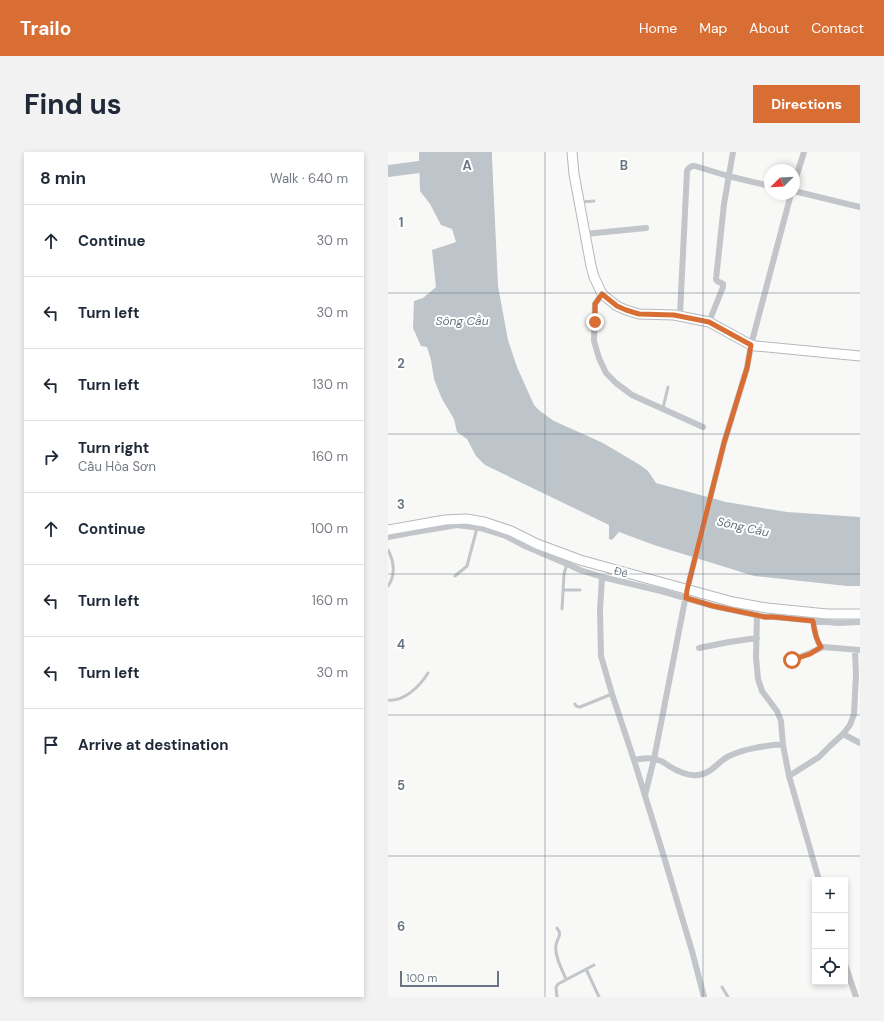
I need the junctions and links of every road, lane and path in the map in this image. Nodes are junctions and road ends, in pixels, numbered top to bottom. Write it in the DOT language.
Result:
graph roads {
  1 [pos="572,152"];
  2 [pos="733,152"];
  3 [pos="804,152"];
  4 [pos="800,164"];
  5 [pos="728,176"];
  6 [pos="764,185"];
  7 [pos="800,192"];
  8 [pos="789,200"];
  9 [pos="594,201"];
  10 [pos="580,202"];
  11 [pos="860,207"];
  12 [pos="646,228"];
  13 [pos="585,234"];
  14 [pos="602,294"];
  15 [pos="680,316"];
  16 [pos="709,322"];
  17 [pos="751,345"];
  18 [pos="860,356"];
  19 [pos="668,387"];
  20 [pos="663,408"];
  21 [pos="703,427"];
  22 [pos="477,528"];
  23 [pos="388,530"];
  24 [pos="388,538"];
  25 [pos="388,550"];
  26 [pos="567,564"];
  27 [pos="455,576"];
  28 [pos="602,577"];
  29 [pos="388,586"];
  30 [pos="563,590"];
  31 [pos="580,590"];
  32 [pos="686,594"];
  33 [pos="562,609"];
  34 [pos="860,614"];
  35 [pos="758,615"];
  36 [pos="813,621"];
  37 [pos="860,622"];
  38 [pos="757,638"];
  39 [pos="821,647"];
  40 [pos="699,648"];
  41 [pos="857,650"];
  42 [pos="792,660"];
  43 [pos="428,673"];
  44 [pos="612,694"];
  45 [pos="388,700"];
  46 [pos="574,704"];
  47 [pos="843,734"];
  48 [pos="860,743"];
  49 [pos="783,744"];
  50 [pos="654,759"];
  51 [pos="634,760"];
  52 [pos="788,776"];
  53 [pos="645,795"];
  54 [pos="818,877"];
  55 [pos="557,928"];
  56 [pos="594,965"];
  57 [pos="586,969"];
  58 [pos="848,973"];
  59 [pos="566,979"];
  60 [pos="722,987"];
  61 [pos="860,995"];
  62 [pos="557,997"];
  63 [pos="599,997"];
  64 [pos="704,997"];
  65 [pos="728,997"];
  66 [pos="856,997"];
  1 -- 10 [label="main road"];
  2 -- 5 [label="street"];
  3 -- 4 [label="street"];
  5 -- 6 [label="street"];
  5 -- 15 [label="street"];
  5 -- 16 [label="street"];
  7 -- 11 [label="street"];
  8 -- 17 [label="street"];
  9 -- 10 [label="lane"];
  10 -- 13 [label="main road"];
  12 -- 13 [label="street"];
  13 -- 14 [label="main road"];
  14 -- 15 [label="main road"];
  14 -- 20 [label="street"];
  15 -- 16 [label="main road"];
  16 -- 17 [label="main road"];
  17 -- 18 [label="main road"];
  17 -- 32 [label="street"];
  19 -- 20 [label="lane"];
  20 -- 21 [label="street"];
  22 -- 24 [label="street"];
  22 -- 26 [label="street"];
  22 -- 27 [label="lane"];
  23 -- 32 [label="main road, Đê"];
  25 -- 29 [label="lane"];
  26 -- 28 [label="street"];
  26 -- 30 [label="lane"];
  28 -- 32 [label="street"];
  28 -- 44 [label="street"];
  30 -- 31 [label="lane"];
  30 -- 33 [label="lane"];
  32 -- 34 [label="main road, Đê"];
  32 -- 35 [label="street"];
  32 -- 50 [label="street"];
  35 -- 36 [label="street"];
  35 -- 38 [label="street"];
  36 -- 37 [label="street"];
  36 -- 39 [label="street"];
  38 -- 40 [label="street"];
  38 -- 49 [label="street"];
  39 -- 41 [label="street"];
  39 -- 42 [label="street"];
  41 -- 47 [label="street"];
  43 -- 45 [label="lane"];
  44 -- 46 [label="lane"];
  44 -- 51 [label="street"];
  47 -- 48 [label="street"];
  47 -- 52 [label="street"];
  49 -- 50 [label="street"];
  49 -- 52 [label="street"];
  50 -- 51 [label="street"];
  50 -- 53 [label="street"];
  51 -- 53 [label="street"];
  52 -- 54 [label="street"];
  53 -- 64 [label="street"];
  55 -- 59 [label="lane"];
  56 -- 57 [label="lane"];
  57 -- 59 [label="lane"];
  57 -- 63 [label="lane"];
  58 -- 66 [label="street"];
  59 -- 62 [label="lane"];
  60 -- 65 [label="lane"];
  61 -- 66 [label="street"];
}
